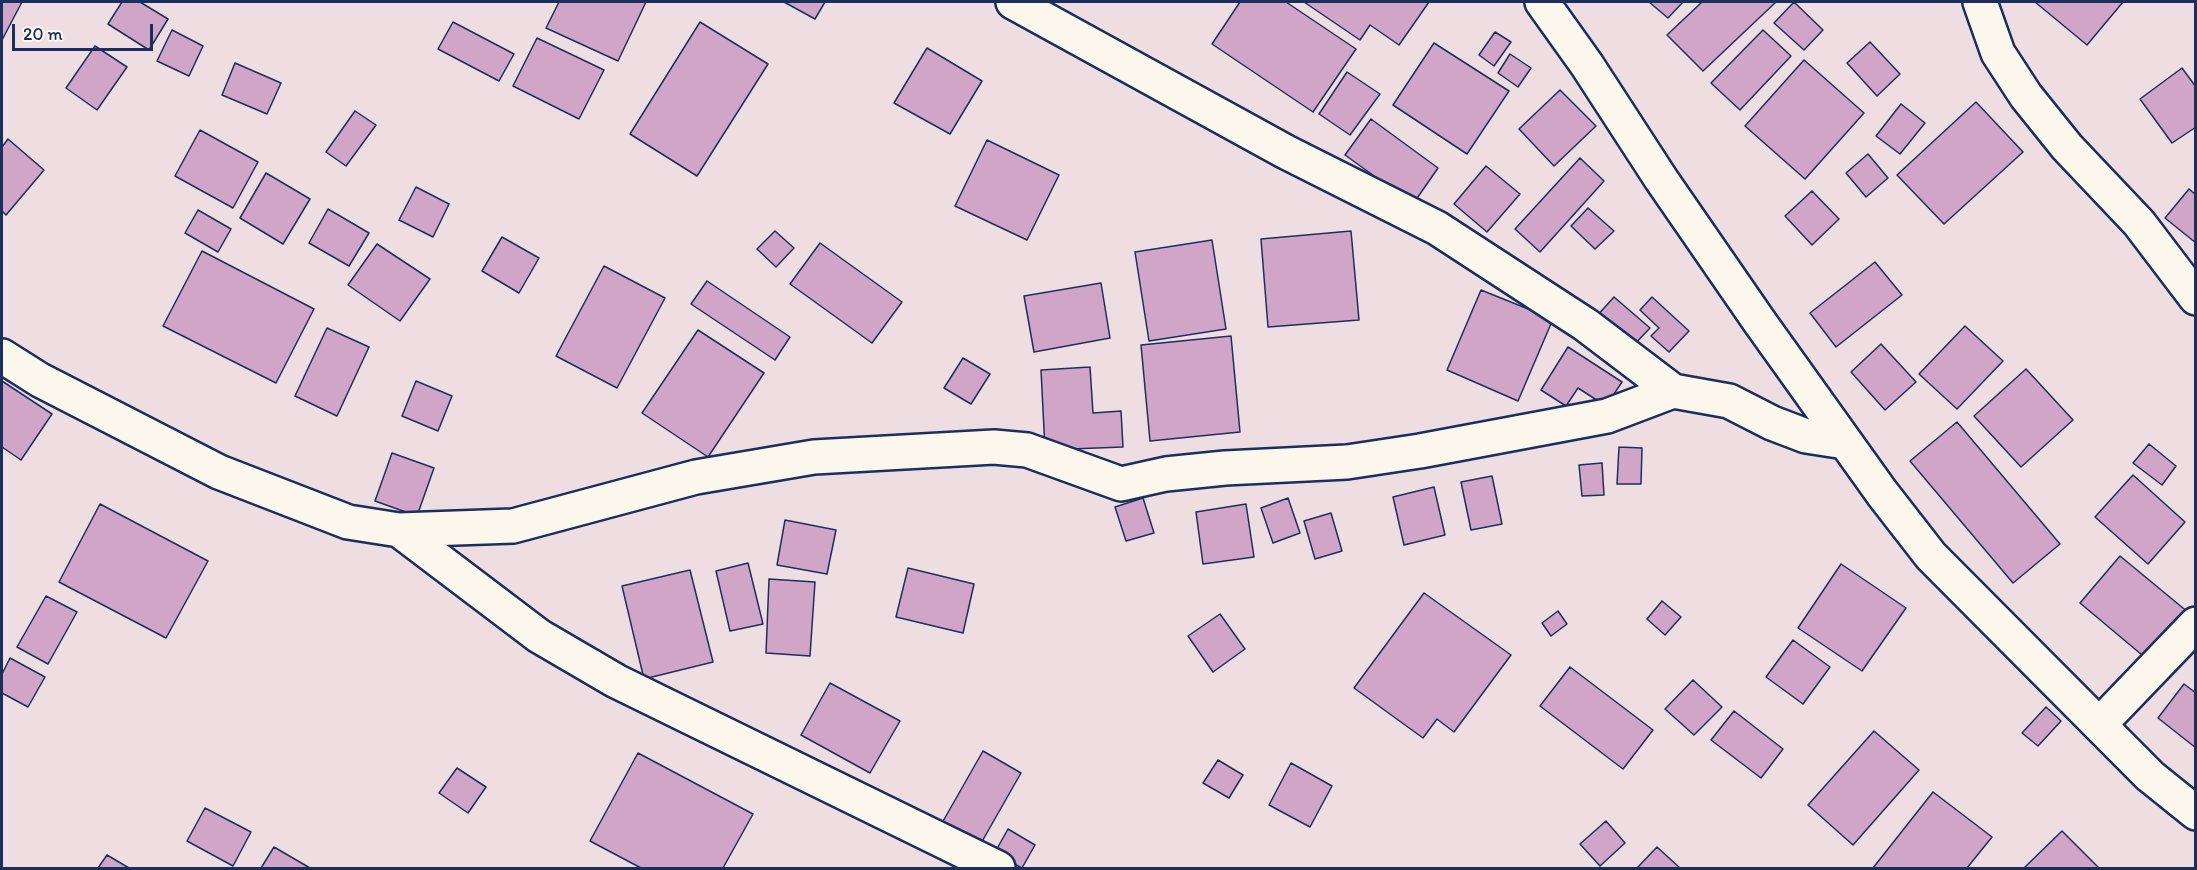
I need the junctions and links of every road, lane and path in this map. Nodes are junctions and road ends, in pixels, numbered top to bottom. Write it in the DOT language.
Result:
graph roads {
  1 [pos="1013,2"];
  2 [pos="1542,2"];
  3 [pos="1980,2"];
  4 [pos="2196,298"];
  5 [pos="2,356"];
  6 [pos="1673,391"];
  7 [pos="1845,442"];
  8 [pos="399,530"];
  9 [pos="2196,624"];
  10 [pos="2098,725"];
  11 [pos="2196,813"];
  12 [pos="998,868"];
  1 -- 6 [label="street"];
  2 -- 7 [label="street"];
  3 -- 4 [label="street"];
  5 -- 8 [label="street"];
  6 -- 7 [label="street"];
  6 -- 8 [label="street"];
  7 -- 10 [label="street"];
  8 -- 12 [label="street"];
  9 -- 10 [label="street"];
  10 -- 11 [label="street"];
}
